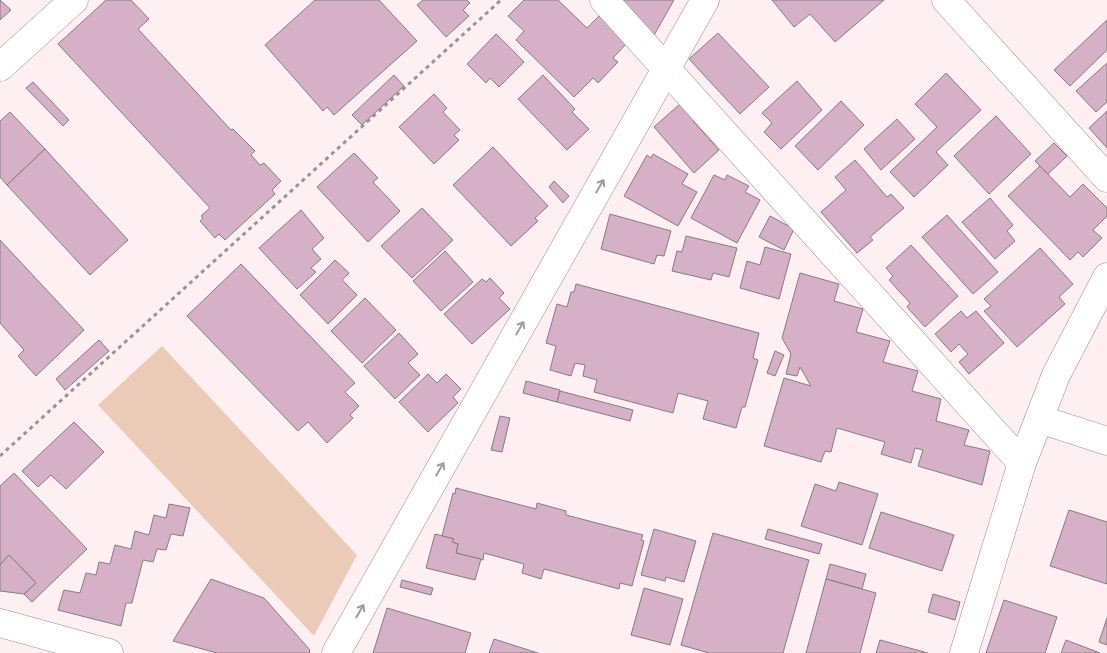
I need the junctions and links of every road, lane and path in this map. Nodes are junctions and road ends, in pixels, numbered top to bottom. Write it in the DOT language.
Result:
graph roads {
  1 [pos="74,0"];
  2 [pos="502,0"];
  3 [pos="604,0"];
  4 [pos="705,0"];
  5 [pos="946,0"];
  6 [pos="0,67"];
  7 [pos="667,69"];
  8 [pos="1107,178"];
  9 [pos="1107,277"];
  10 [pos="1039,419"];
  11 [pos="1107,442"];
  12 [pos="0,456"];
  13 [pos="1022,464"];
  14 [pos="0,623"];
  15 [pos="109,653"];
  16 [pos="336,653"];
  17 [pos="964,653"];
  1 -- 6 [label="street"];
  2 -- 12 [label="path"];
  3 -- 7 [label="street"];
  4 -- 7 [label="street"];
  5 -- 8 [label="street"];
  7 -- 13 [label="street"];
  16 -- 7 [label="street, one-way"];
  9 -- 10 [label="street"];
  10 -- 11 [label="street"];
  10 -- 13 [label="street"];
  13 -- 17 [label="street"];
  14 -- 15 [label="street"];
}
